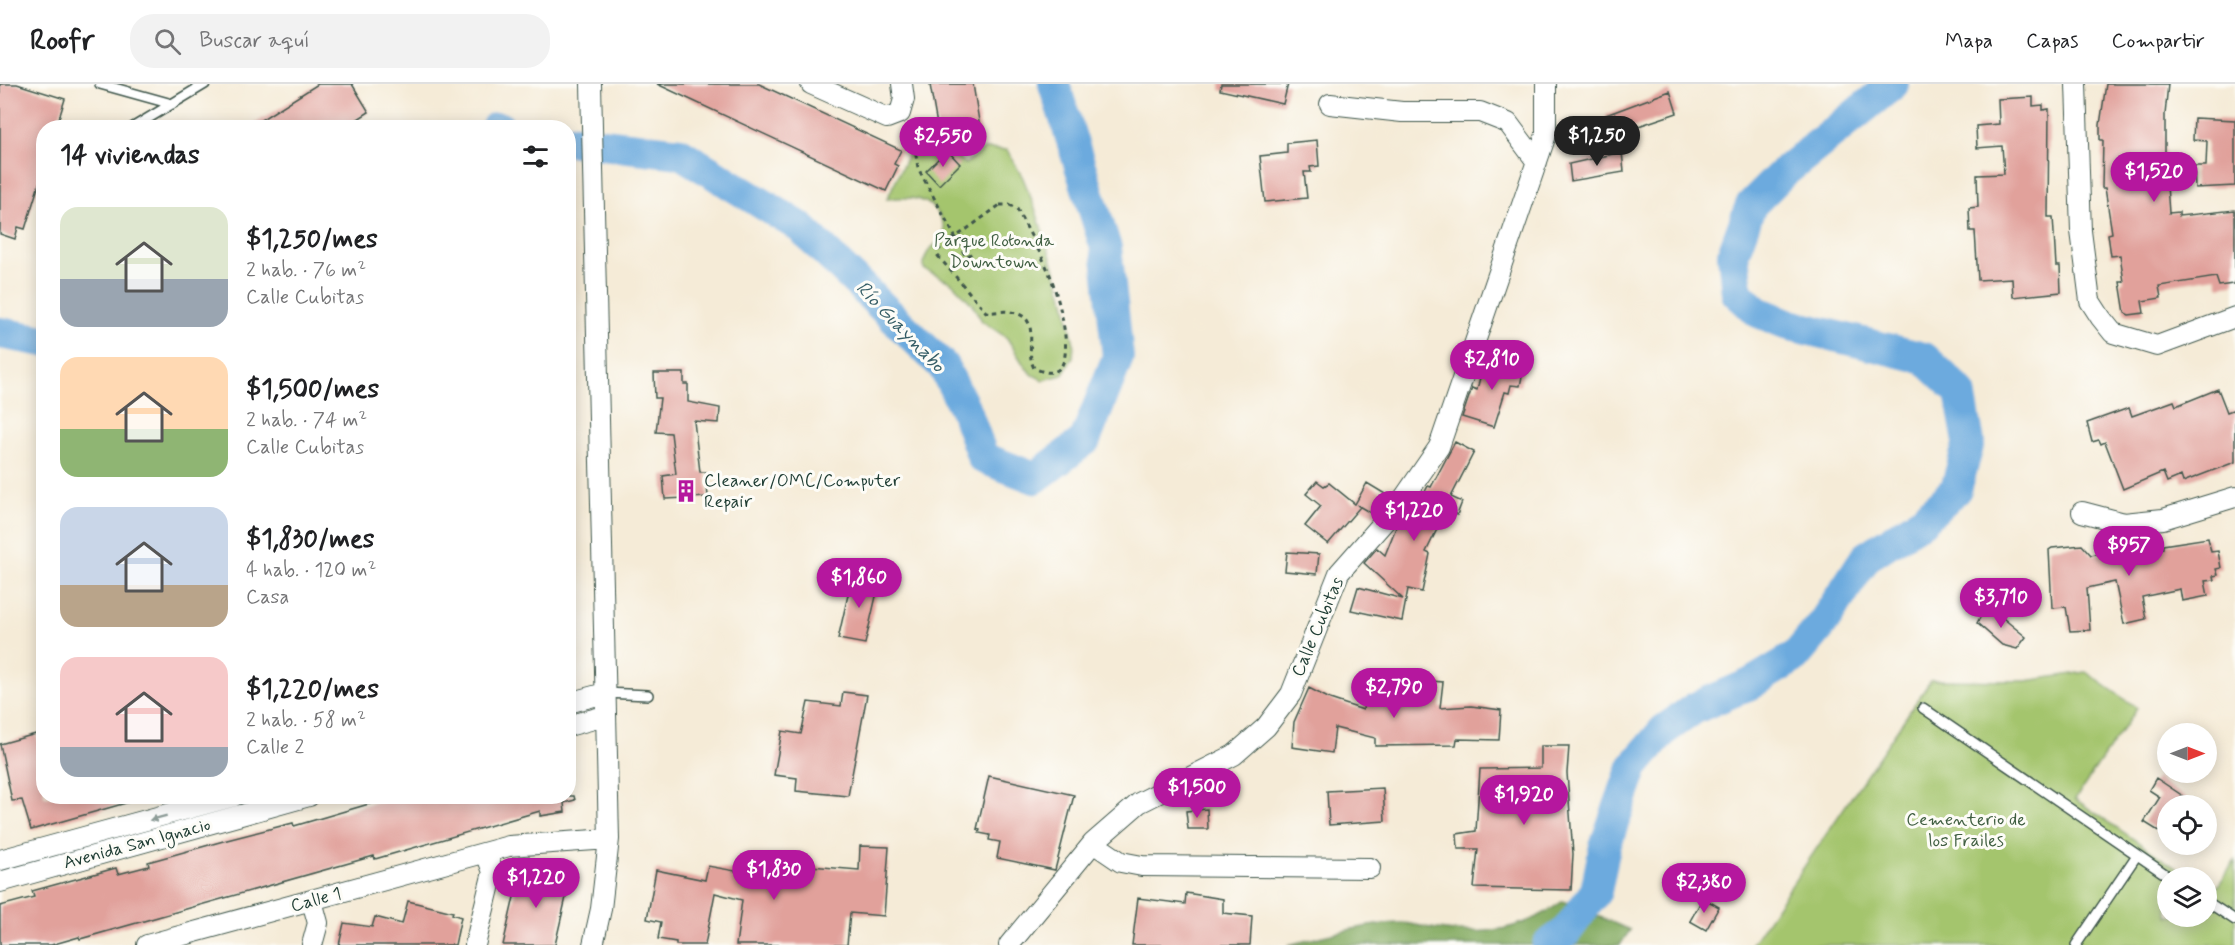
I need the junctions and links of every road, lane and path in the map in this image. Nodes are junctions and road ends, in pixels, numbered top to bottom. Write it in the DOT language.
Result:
graph roads {
  1 [pos="205,84"];
  2 [pos="591,84"];
  3 [pos="811,84"];
  4 [pos="902,84"];
  5 [pos="1546,84"];
  6 [pos="2076,84"];
  7 [pos="106,85"];
  8 [pos="172,104"];
  9 [pos="1330,104"];
  10 [pos="900,113"];
  11 [pos="145,120"];
  12 [pos="1537,162"];
  13 [pos="956,236"];
  14 [pos="974,252"];
  15 [pos="2235,317"];
  16 [pos="2235,497"];
  17 [pos="2082,512"];
  18 [pos="605,693"];
  19 [pos="648,695"];
  20 [pos="576,701"];
  21 [pos="1923,708"];
  22 [pos="605,716"];
  23 [pos="576,724"];
  24 [pos="180,804"];
  25 [pos="280,804"];
  26 [pos="609,839"];
  27 [pos="1093,843"];
  28 [pos="486,853"];
  29 [pos="2137,855"];
  30 [pos="0,860"];
  31 [pos="1370,868"];
  32 [pos="2157,869"];
  33 [pos="0,882"];
  34 [pos="312,901"];
  35 [pos="2217,908"];
  36 [pos="2235,920"];
  37 [pos="147,945"];
  38 [pos="312,945"];
  39 [pos="475,945"];
  40 [pos="593,945"];
  41 [pos="1009,945"];
  42 [pos="2076,945"];
  1 -- 8 [label="lane"];
  2 -- 18 [label="street"];
  3 -- 10 [label="street"];
  4 -- 10 [label="street"];
  5 -- 12 [label="street, Calle Cubitas"];
  6 -- 15 [label="street"];
  7 -- 8 [label="lane"];
  8 -- 11 [label="lane"];
  9 -- 12 [label="street"];
  10 -- 13 [label="path"];
  12 -- 27 [label="street, Calle Cubitas"];
  13 -- 13 [label="path"];
  13 -- 14 [label="path"];
  16 -- 17 [label="street"];
  18 -- 19 [label="lane"];
  18 -- 20 [label="street"];
  18 -- 22 [label="street"];
  21 -- 29 [label="lane"];
  22 -- 23 [label="street"];
  22 -- 26 [label="street"];
  24 -- 30 [label="street, Avenida San Ignacio, one-way"];
  25 -- 33 [label="street, Avenida San Ignacio"];
  26 -- 28 [label="street, Calle 1"];
  26 -- 40 [label="street"];
  27 -- 31 [label="street"];
  27 -- 41 [label="street, Calle Cubitas"];
  28 -- 34 [label="street, Calle 1"];
  28 -- 39 [label="street"];
  29 -- 32 [label="lane"];
  29 -- 42 [label="lane"];
  34 -- 37 [label="street, Calle 1"];
  34 -- 38 [label="street"];
  35 -- 36 [label="lane"];
}
